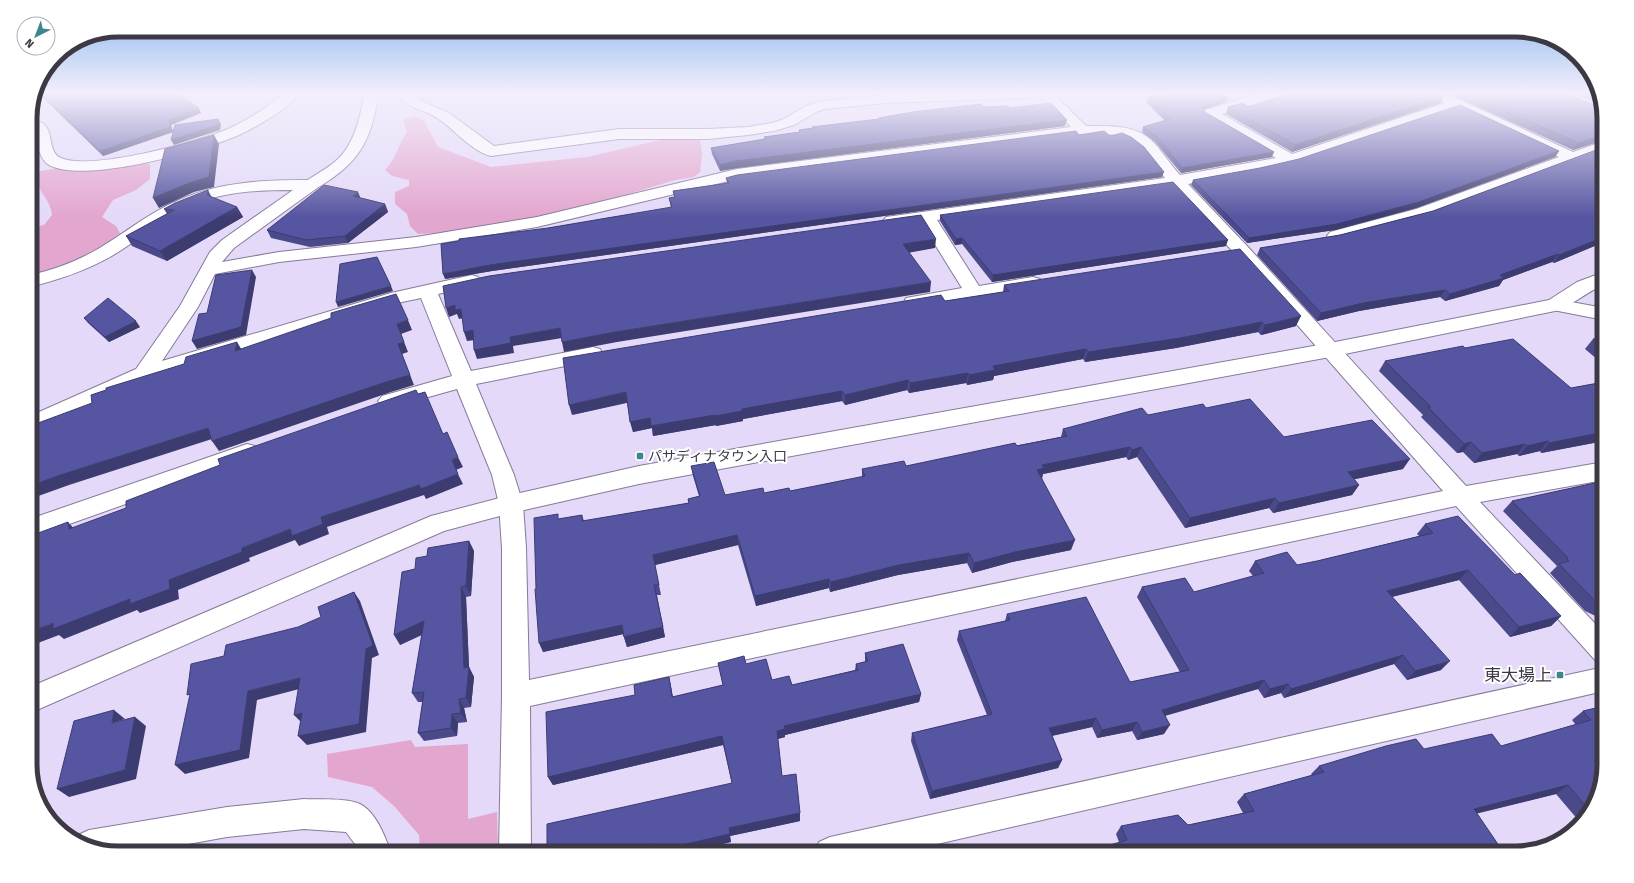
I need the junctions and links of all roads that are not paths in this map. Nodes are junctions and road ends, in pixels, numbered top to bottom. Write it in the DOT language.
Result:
graph roads {
  1 [pos="43,135"];
  2 [pos="224,135"];
  3 [pos="360,135"];
  4 [pos="467,135"];
  5 [pos="610,135"];
  6 [pos="1041,135"];
  7 [pos="1132,135"];
  8 [pos="1248,135"];
  9 [pos="1364,135"];
  10 [pos="1525,135"];
  11 [pos="1597,149"];
  12 [pos="1574,158"];
  13 [pos="1290,160"];
  14 [pos="1176,181"];
  15 [pos="311,185"];
  16 [pos="926,216"];
  17 [pos="879,222"];
  18 [pos="1320,239"];
  19 [pos="1265,247"];
  20 [pos="1242,251"];
  21 [pos="1218,254"];
  22 [pos="209,270"];
  23 [pos="37,279"];
  24 [pos="485,279"];
  25 [pos="1053,280"];
  26 [pos="1597,281"];
  27 [pos="426,290"];
  28 [pos="974,292"];
  29 [pos="897,305"];
  30 [pos="1555,305"];
  31 [pos="1597,313"];
  32 [pos="1330,350"];
  33 [pos="609,351"];
  34 [pos="143,374"];
  35 [pos="463,380"];
  36 [pos="369,408"];
  37 [pos="37,422"];
  38 [pos="262,446"];
  39 [pos="1597,472"];
  40 [pos="1461,496"];
  41 [pos="511,504"];
  42 [pos="37,526"];
  43 [pos="1597,644"];
  44 [pos="1597,681"];
  45 [pos="516,696"];
  46 [pos="37,697"];
  47 [pos="101,844"];
  48 [pos="373,846"];
  49 [pos="515,846"];
  50 [pos="861,846"];
  1 -- 2 [label="street"];
  3 -- 15 [label="street"];
  4 -- 5 [label="street"];
  6 -- 22 [label="street"];
  7 -- 14 [label="street"];
  8 -- 13 [label="street"];
  9 -- 13 [label="street"];
  10 -- 12 [label="street"];
  11 -- 12 [label="street"];
  12 -- 18 [label="street"];
  13 -- 14 [label="street"];
  14 -- 16 [label="street"];
  14 -- 20 [label="street"];
  15 -- 22 [label="street"];
  15 -- 23 [label="street"];
  16 -- 17 [label="street"];
  16 -- 28 [label="street"];
  19 -- 20 [label="street"];
  20 -- 21 [label="street"];
  20 -- 32 [label="street"];
  22 -- 34 [label="street"];
  24 -- 27 [label="street"];
  25 -- 28 [label="street"];
  26 -- 30 [label="street"];
  27 -- 34 [label="street"];
  27 -- 35 [label="street"];
  28 -- 29 [label="street"];
  30 -- 31 [label="street"];
  30 -- 32 [label="street"];
  32 -- 40 [label="street"];
  32 -- 41 [label="street"];
  33 -- 35 [label="street"];
  34 -- 37 [label="street"];
  35 -- 36 [label="street"];
  35 -- 41 [label="street"];
  38 -- 42 [label="street"];
  39 -- 40 [label="street"];
  40 -- 43 [label="street"];
  40 -- 45 [label="street"];
  41 -- 45 [label="street"];
  41 -- 46 [label="street"];
  44 -- 50 [label="street"];
  45 -- 49 [label="street"];
  47 -- 48 [label="street"];
}
